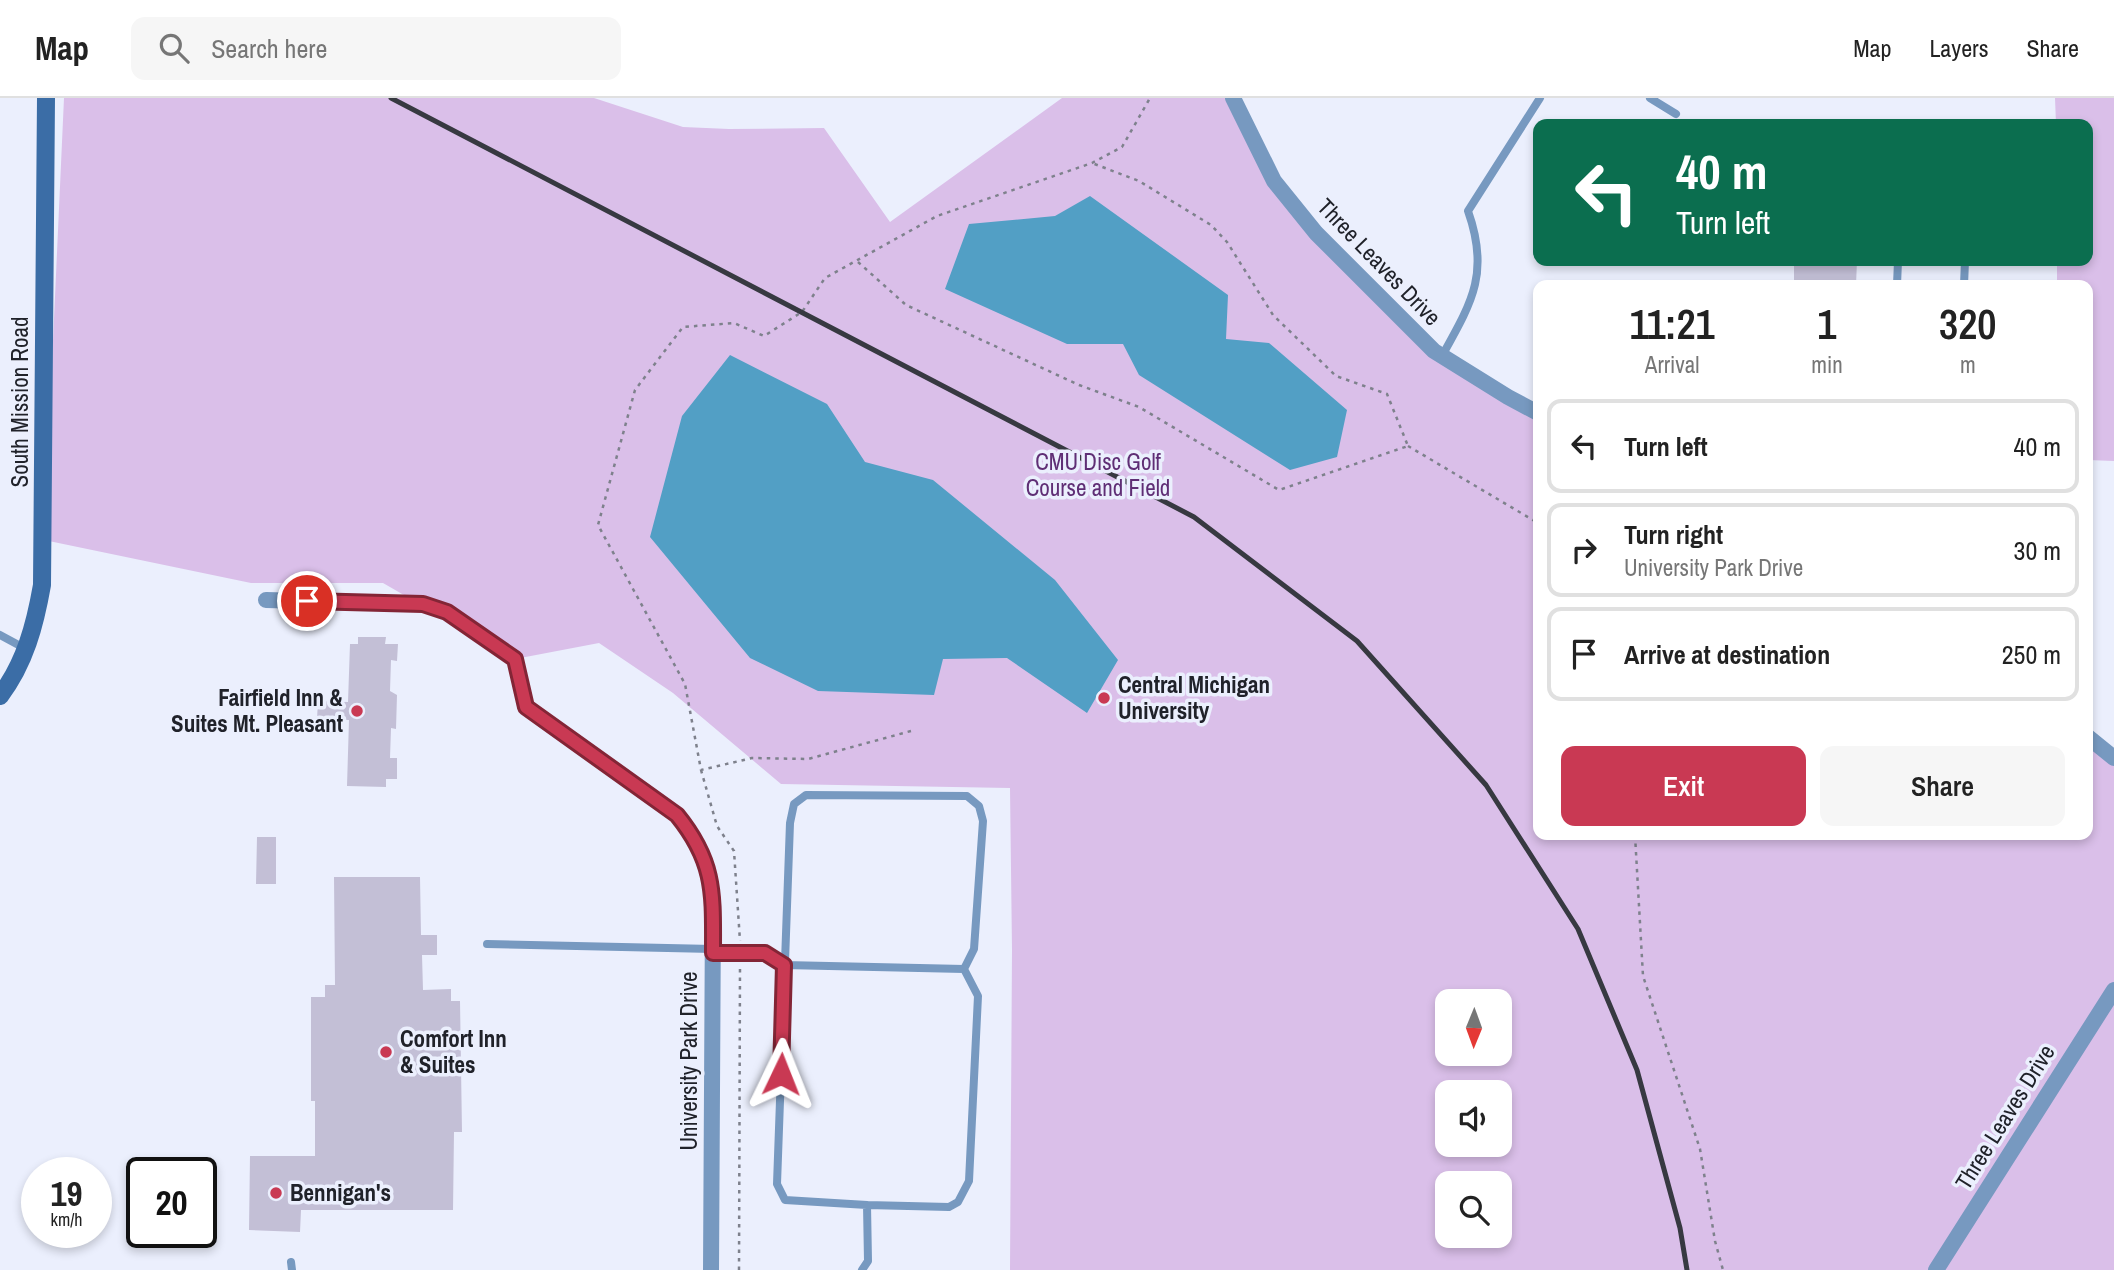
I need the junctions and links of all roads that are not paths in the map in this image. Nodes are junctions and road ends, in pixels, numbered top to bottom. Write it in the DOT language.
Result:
graph roads {
  1 [pos="46,98"];
  2 [pos="1233,98"];
  3 [pos="1540,98"];
  4 [pos="1650,98"];
  5 [pos="1676,114"];
  6 [pos="1442,356"];
  7 [pos="1533,410"];
  8 [pos="266,600"];
  9 [pos="0,635"];
  10 [pos="26,649"];
  11 [pos="0,696"];
  12 [pos="2093,741"];
  13 [pos="2114,758"];
  14 [pos="487,944"];
  15 [pos="713,951"];
  16 [pos="784,965"];
  17 [pos="964,969"];
  18 [pos="2114,990"];
  19 [pos="867,1205"];
  20 [pos="711,1270"];
  21 [pos="862,1270"];
  22 [pos="1936,1270"];
  1 -- 10 [label="main road, South Mission Road"];
  2 -- 6 [label="street, Three Leaves Drive"];
  3 -- 6 [label="lane"];
  4 -- 5 [label="lane"];
  6 -- 7 [label="street, Three Leaves Drive"];
  8 -- 15 [label="street, University Park Drive"];
  9 -- 10 [label="lane"];
  10 -- 11 [label="main road, South Mission Road"];
  12 -- 13 [label="street"];
  14 -- 15 [label="lane"];
  15 -- 16 [label="lane"];
  15 -- 20 [label="street, University Park Drive"];
  16 -- 17 [label="lane"];
  16 -- 17 [label="lane"];
  16 -- 19 [label="lane"];
  17 -- 19 [label="lane"];
  18 -- 22 [label="street, Three Leaves Drive"];
  19 -- 21 [label="lane"];
}
